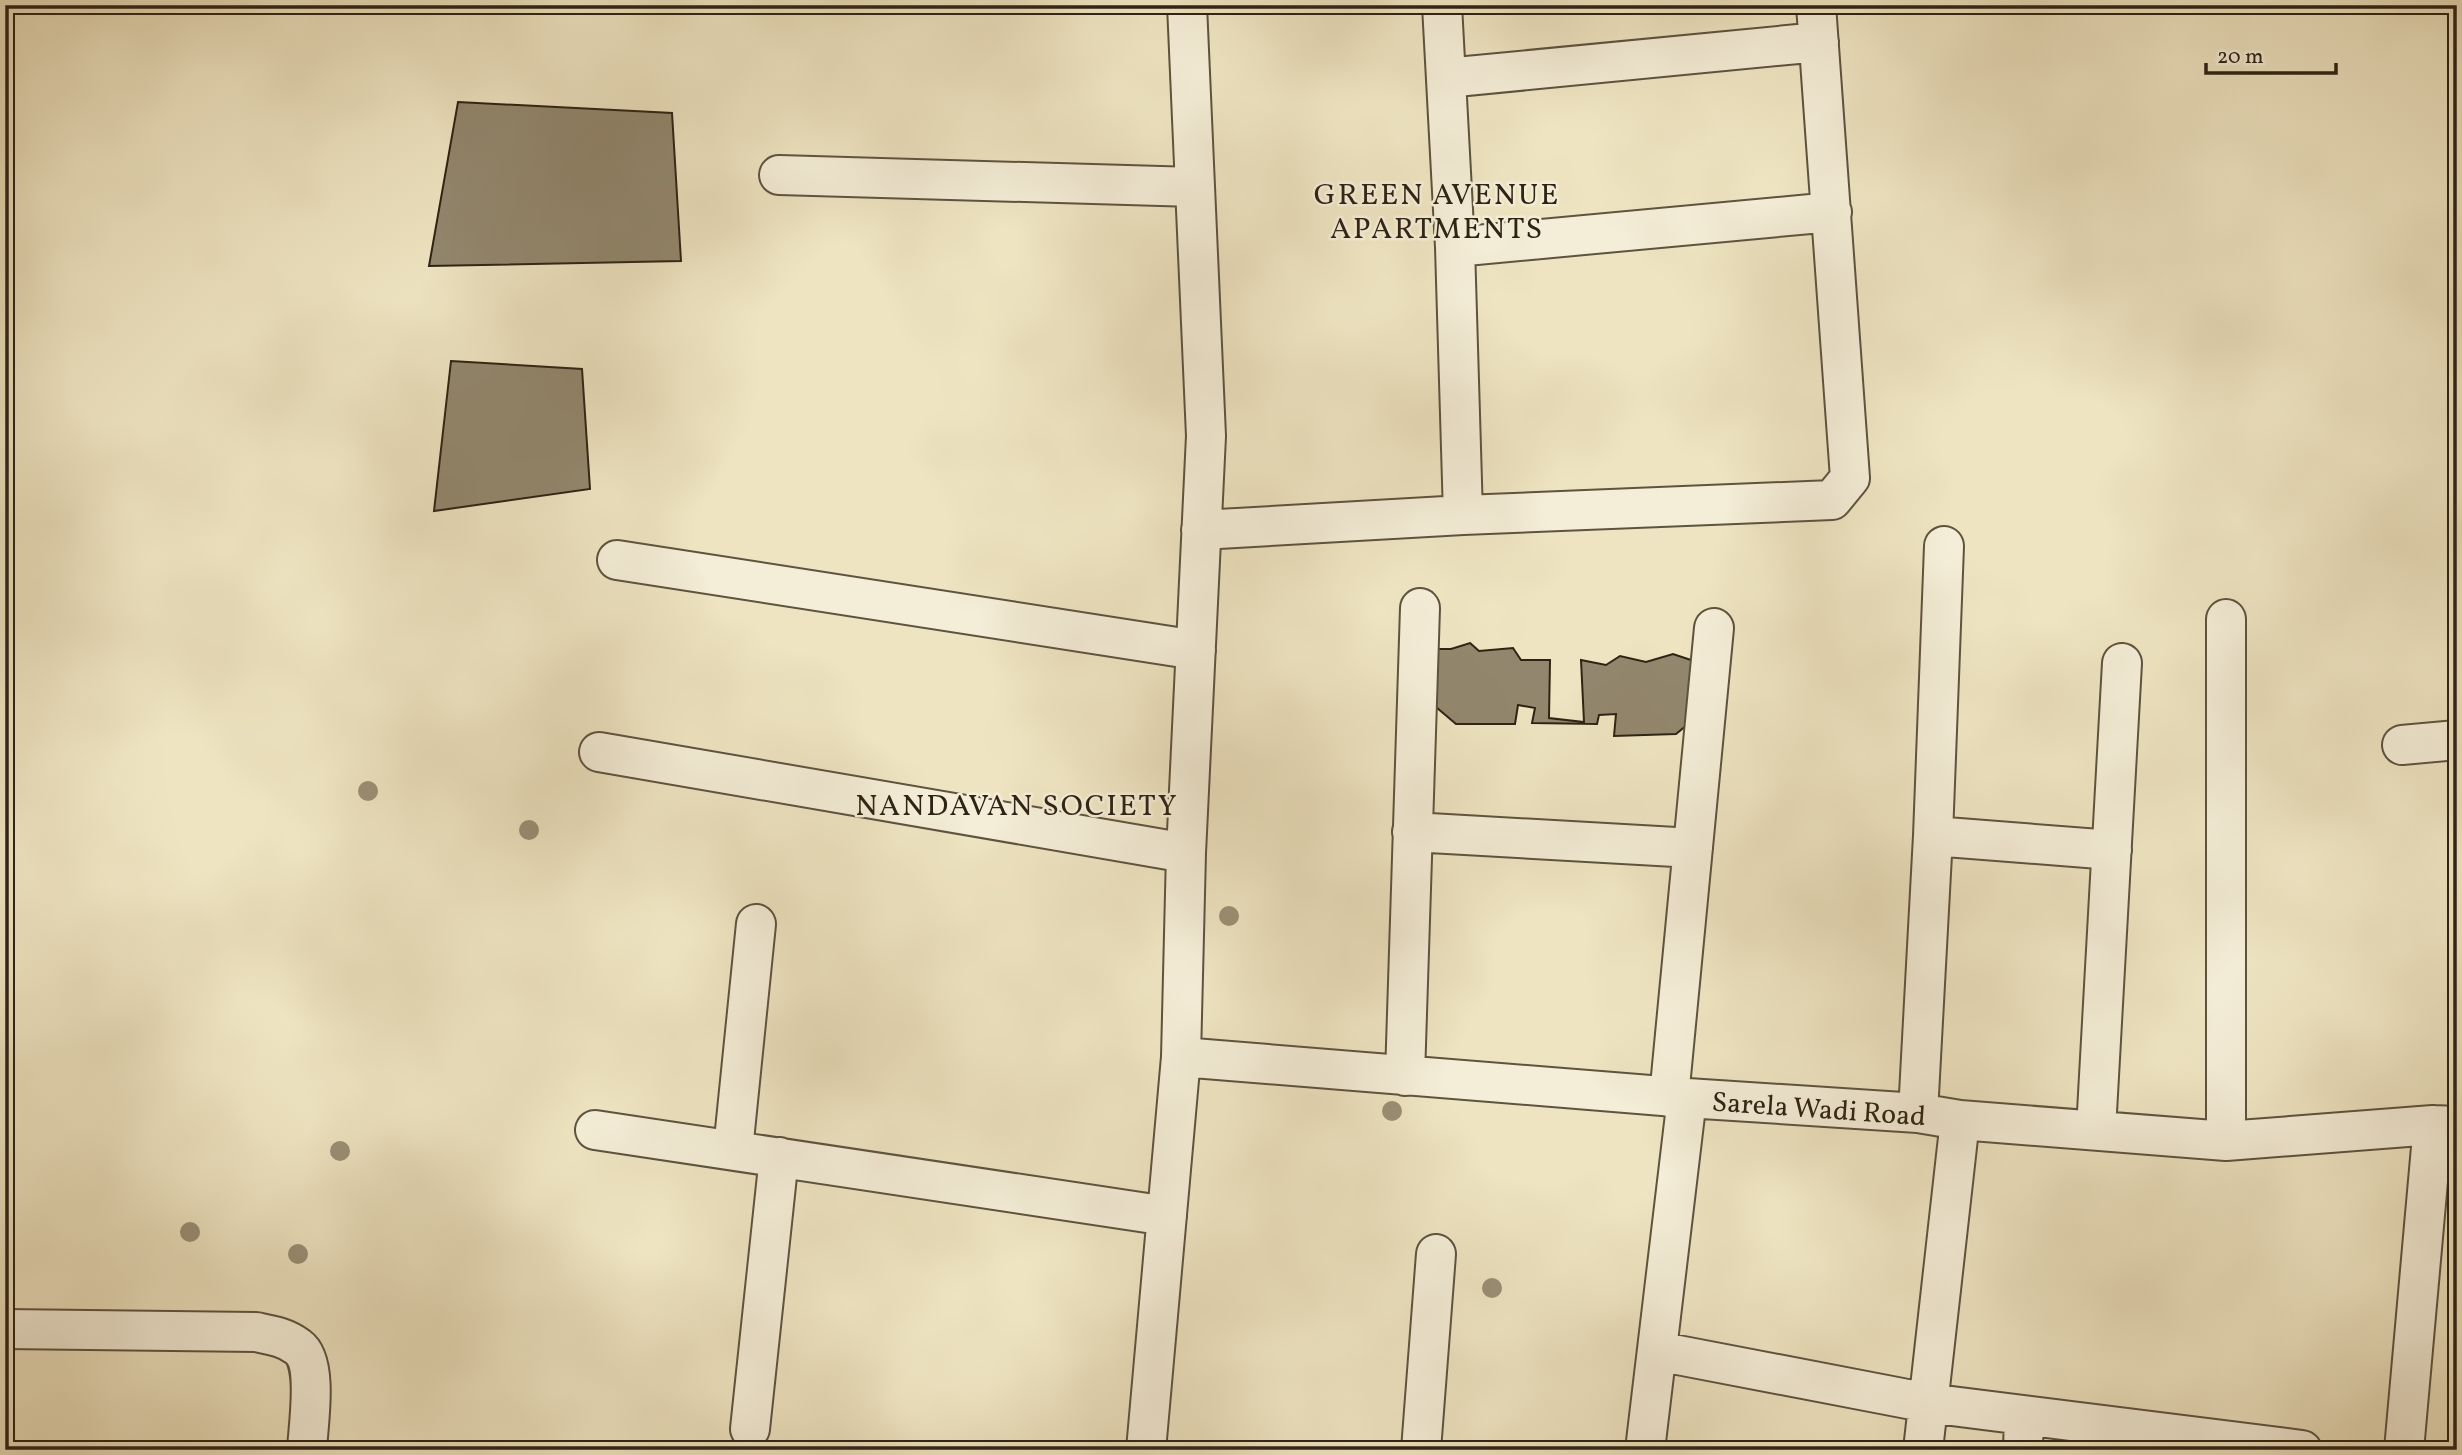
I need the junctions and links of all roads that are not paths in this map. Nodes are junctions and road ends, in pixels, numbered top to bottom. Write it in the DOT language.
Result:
graph roads {
  1 [pos="1187,5"];
  2 [pos="1443,5"];
  3 [pos="1818,24"];
  4 [pos="1446,78"];
  5 [pos="779,175"];
  6 [pos="1195,187"];
  7 [pos="1832,212"];
  8 [pos="1455,247"];
  9 [pos="1463,515"];
  10 [pos="1202,530"];
  11 [pos="1944,546"];
  12 [pos="617,561"];
  13 [pos="1419,607"];
  14 [pos="2226,619"];
  15 [pos="1714,628"];
  16 [pos="1196,650"];
  17 [pos="2123,663"];
  18 [pos="2457,740"];
  19 [pos="2402,745"];
  20 [pos="599,752"];
  21 [pos="1412,832"];
  22 [pos="1933,836"];
  23 [pos="1693,848"];
  24 [pos="2112,850"];
  25 [pos="1186,853"];
  26 [pos="756,924"];
  27 [pos="1181,1057"];
  28 [pos="1405,1076"];
  29 [pos="1678,1097"];
  30 [pos="1918,1113"];
  31 [pos="1960,1120"];
  32 [pos="2445,1126"];
  33 [pos="595,1130"];
  34 [pos="2096,1130"];
  35 [pos="2226,1141"];
  36 [pos="733,1150"];
  37 [pos="779,1157"];
  38 [pos="1167,1216"];
  39 [pos="1436,1254"];
  40 [pos="5,1329"];
  41 [pos="1657,1351"];
  42 [pos="1928,1403"];
  43 [pos="750,1429"];
  44 [pos="2023,1433"];
  45 [pos="307,1450"];
  46 [pos="1146,1450"];
  47 [pos="1421,1450"];
  48 [pos="1645,1450"];
  49 [pos="1923,1450"];
  50 [pos="2302,1450"];
  51 [pos="2404,1450"];
  1 -- 6 [label="street"];
  2 -- 4 [label="street"];
  3 -- 4 [label="street"];
  3 -- 7 [label="street"];
  4 -- 8 [label="street"];
  5 -- 6 [label="street"];
  6 -- 10 [label="street"];
  7 -- 8 [label="street"];
  7 -- 9 [label="street"];
  8 -- 9 [label="street"];
  9 -- 10 [label="street"];
  10 -- 16 [label="street"];
  11 -- 22 [label="street"];
  12 -- 16 [label="street"];
  13 -- 21 [label="street"];
  14 -- 35 [label="street"];
  15 -- 23 [label="street"];
  16 -- 25 [label="street"];
  17 -- 24 [label="street"];
  18 -- 19 [label="street"];
  20 -- 25 [label="street"];
  21 -- 23 [label="street"];
  21 -- 28 [label="street"];
  22 -- 24 [label="street"];
  22 -- 30 [label="street"];
  23 -- 29 [label="street"];
  24 -- 34 [label="street"];
  25 -- 27 [label="street"];
  26 -- 36 [label="street"];
  27 -- 28 [label="street, Sarela Wadi Road"];
  27 -- 38 [label="street"];
  28 -- 29 [label="street, Sarela Wadi Road"];
  29 -- 30 [label="street, Sarela Wadi Road"];
  29 -- 41 [label="street"];
  30 -- 31 [label="street, Sarela Wadi Road"];
  31 -- 34 [label="street, Sarela Wadi Road"];
  31 -- 42 [label="street"];
  32 -- 35 [label="street, Sarela Wadi Road"];
  32 -- 51 [label="street"];
  33 -- 36 [label="street"];
  34 -- 35 [label="street, Sarela Wadi Road"];
  36 -- 37 [label="street"];
  37 -- 38 [label="street"];
  37 -- 43 [label="street"];
  38 -- 46 [label="street"];
  39 -- 47 [label="street"];
  40 -- 45 [label="street"];
  41 -- 42 [label="street"];
  41 -- 48 [label="street"];
  42 -- 44 [label="street"];
  42 -- 49 [label="street"];
  44 -- 50 [label="street"];
}
